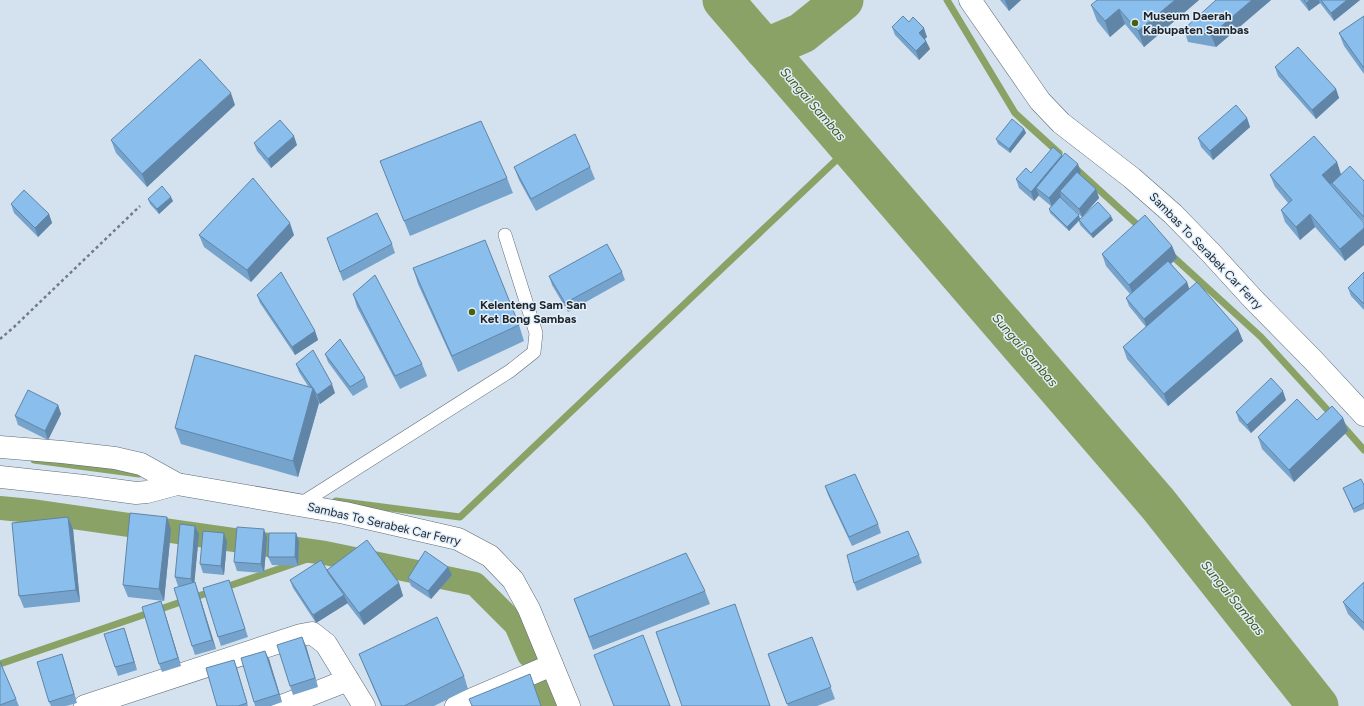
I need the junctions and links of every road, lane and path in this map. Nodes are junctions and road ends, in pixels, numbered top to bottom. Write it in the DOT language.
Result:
graph roads {
  1 [pos="970,0"];
  2 [pos="140,206"];
  3 [pos="505,235"];
  4 [pos="0,339"];
  5 [pos="1364,415"];
  6 [pos="0,448"];
  7 [pos="0,477"];
  8 [pos="177,484"];
  9 [pos="299,505"];
  10 [pos="552,665"];
  11 [pos="348,680"];
  12 [pos="85,706"];
  13 [pos="282,706"];
  14 [pos="364,706"];
  15 [pos="456,706"];
  16 [pos="569,706"];
  1 -- 5 [label="main road, Sambas To Serabek Car Ferry"];
  2 -- 4 [label="path"];
  3 -- 9 [label="lane"];
  6 -- 8 [label="main road"];
  7 -- 8 [label="main road"];
  8 -- 9 [label="main road, Sambas To Serabek Car Ferry"];
  9 -- 10 [label="main road, Sambas To Serabek Car Ferry"];
  10 -- 15 [label="main road"];
  10 -- 16 [label="main road, Sambas To Serabek Car Ferry"];
  11 -- 12 [label="main road"];
  11 -- 13 [label="main road"];
  11 -- 14 [label="main road"];
}
